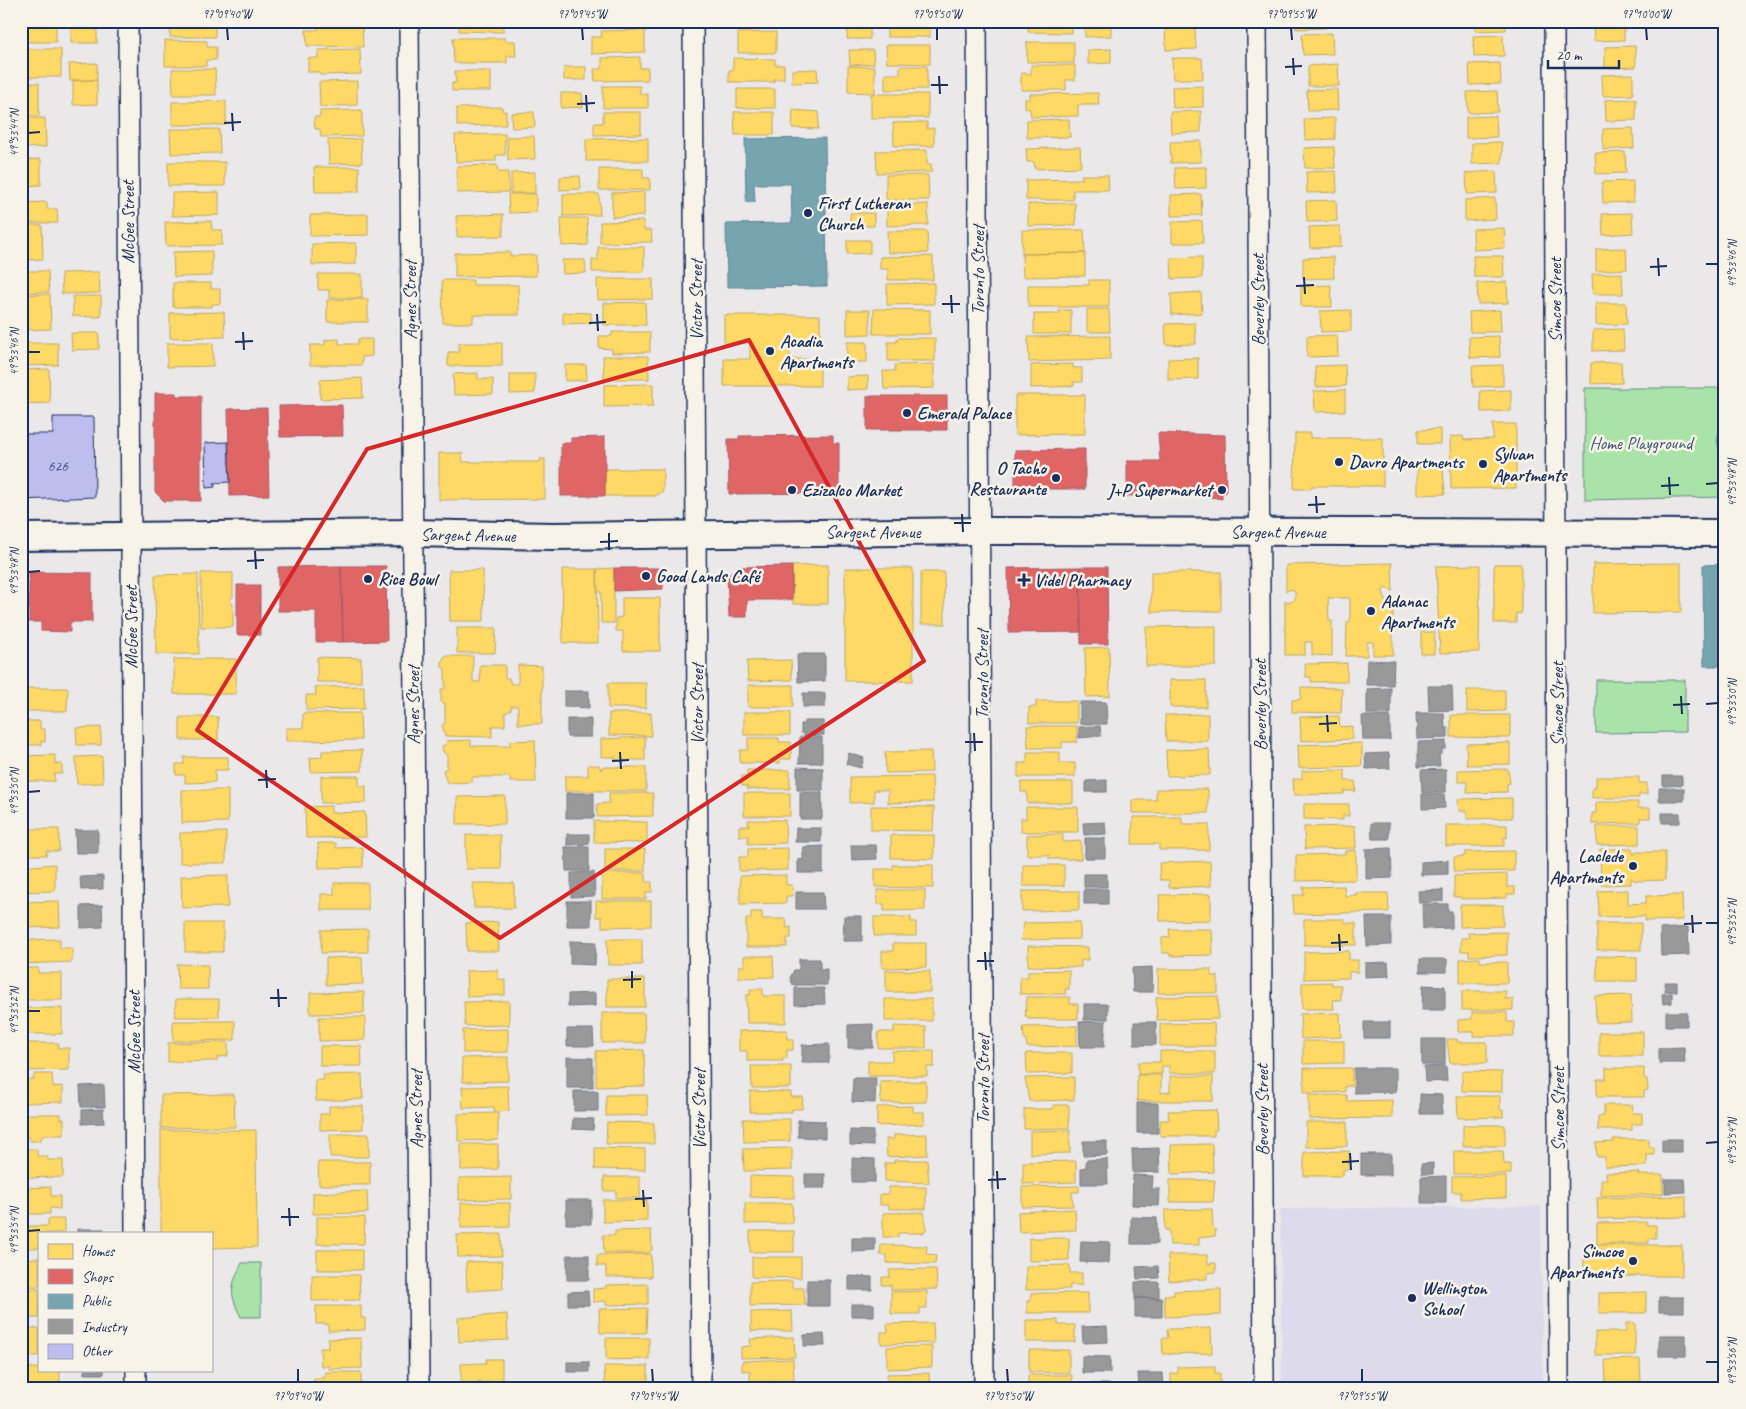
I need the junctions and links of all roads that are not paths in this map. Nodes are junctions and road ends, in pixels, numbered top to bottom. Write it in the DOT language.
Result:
graph roads {
  1 [pos="128,21"];
  2 [pos="409,21"];
  3 [pos="693,21"];
  4 [pos="977,21"];
  5 [pos="1257,21"];
  6 [pos="1554,21"];
  7 [pos="981,531"];
  8 [pos="1259,532"];
  9 [pos="412,533"];
  10 [pos="1557,533"];
  11 [pos="1725,533"];
  12 [pos="696,534"];
  13 [pos="130,535"];
  14 [pos="21,537"];
  15 [pos="135,1232"];
  16 [pos="136,1372"];
  17 [pos="136,1388"];
  18 [pos="419,1388"];
  19 [pos="701,1388"];
  20 [pos="984,1388"];
  21 [pos="1264,1388"];
  22 [pos="1560,1388"];
  1 -- 13 [label="street, McGee Street"];
  2 -- 9 [label="street, Agnes Street"];
  3 -- 12 [label="street, Victor Street"];
  4 -- 7 [label="street, Toronto Street"];
  5 -- 8 [label="street, Beverley Street"];
  6 -- 10 [label="street, Simcoe Street"];
  7 -- 8 [label="main road, Sargent Avenue"];
  7 -- 12 [label="main road, Sargent Avenue"];
  7 -- 20 [label="street, Toronto Street"];
  8 -- 10 [label="main road, Sargent Avenue"];
  8 -- 21 [label="street, Beverley Street"];
  9 -- 12 [label="main road, Sargent Avenue"];
  9 -- 13 [label="main road, Sargent Avenue"];
  9 -- 18 [label="street, Agnes Street"];
  10 -- 11 [label="main road, Sargent Avenue"];
  10 -- 22 [label="street, Simcoe Street"];
  12 -- 19 [label="street, Victor Street"];
  13 -- 14 [label="main road, Sargent Avenue"];
  13 -- 15 [label="street, McGee Street"];
  16 -- 17 [label="street"];
}
